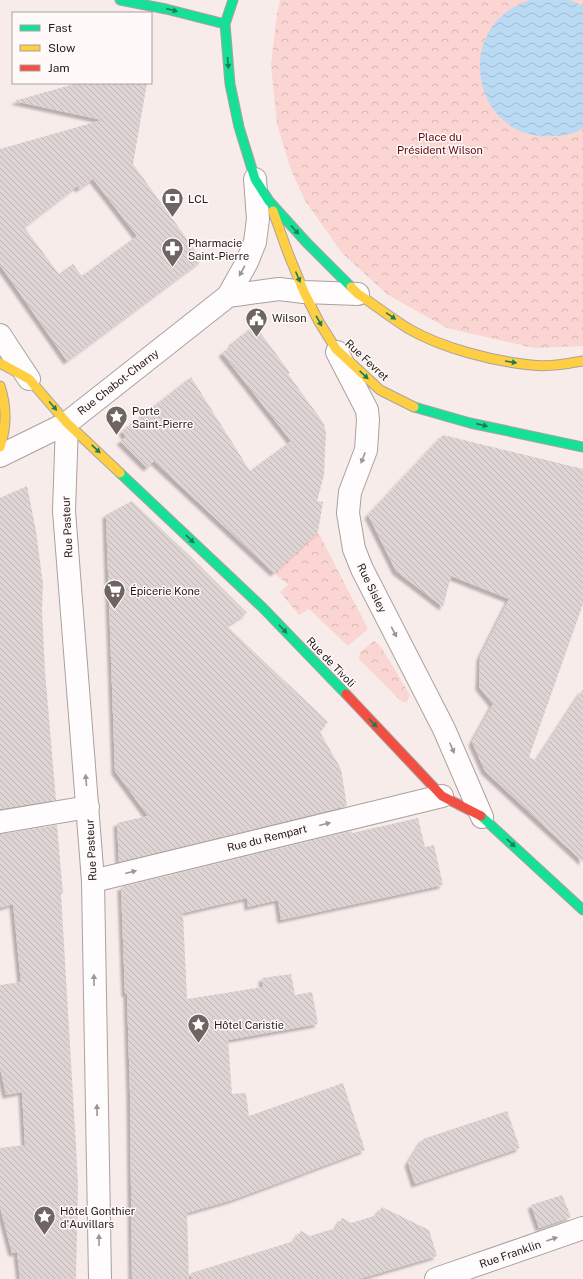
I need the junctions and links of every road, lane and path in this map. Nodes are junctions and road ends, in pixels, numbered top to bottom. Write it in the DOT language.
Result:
graph roads {
  1 [pos="120,0"];
  2 [pos="233,0"];
  3 [pos="225,24"];
  4 [pos="255,179"];
  5 [pos="269,201"];
  6 [pos="304,292"];
  7 [pos="358,294"];
  8 [pos="228,296"];
  9 [pos="0,334"];
  10 [pos="336,349"];
  11 [pos="583,361"];
  12 [pos="0,363"];
  13 [pos="29,379"];
  14 [pos="0,386"];
  15 [pos="67,422"];
  16 [pos="0,447"];
  17 [pos="583,447"];
  18 [pos="0,456"];
  19 [pos="442,796"];
  20 [pos="88,807"];
  21 [pos="62,808"];
  22 [pos="482,817"];
  23 [pos="0,818"];
  24 [pos="0,822"];
  25 [pos="93,881"];
  26 [pos="583,910"];
  27 [pos="583,1228"];
  28 [pos="100,1279"];
  29 [pos="436,1279"];
  1 -- 3 [label="main road, one-way"];
  2 -- 3 [label="main road"];
  3 -- 4 [label="main road, one-way"];
  4 -- 5 [label="main road"];
  4 -- 8 [label="street, Rue Chabot-Charny, one-way"];
  5 -- 6 [label="main road, Rue Fevret, one-way"];
  5 -- 7 [label="main road, one-way"];
  6 -- 7 [label="street"];
  6 -- 8 [label="street"];
  6 -- 10 [label="main road, Rue Fevret, one-way"];
  7 -- 11 [label="main road, one-way"];
  8 -- 15 [label="street, Rue Chabot-Charny"];
  9 -- 13 [label="street"];
  10 -- 17 [label="main road, Rue Fevret, one-way"];
  10 -- 22 [label="street, Rue Sisley, one-way"];
  12 -- 13 [label="main road, Rue de Tivoli"];
  13 -- 15 [label="main road, Rue de Tivoli, one-way"];
  14 -- 16 [label="main road"];
  15 -- 18 [label="street, Rue Chabot-Charny"];
  15 -- 19 [label="main road, Rue de Tivoli, one-way"];
  20 -- 15 [label="street, Rue Pasteur, one-way"];
  19 -- 22 [label="main road, Rue de Tivoli"];
  25 -- 19 [label="street, Rue du Rempart, one-way"];
  20 -- 24 [label="street"];
  20 -- 25 [label="street, Rue Pasteur"];
  21 -- 23 [label="street"];
  22 -- 26 [label="main road, Rue de Tivoli, one-way"];
  28 -- 25 [label="street, Rue Pasteur, one-way"];
  29 -- 27 [label="street, Rue Franklin, one-way"];
}
